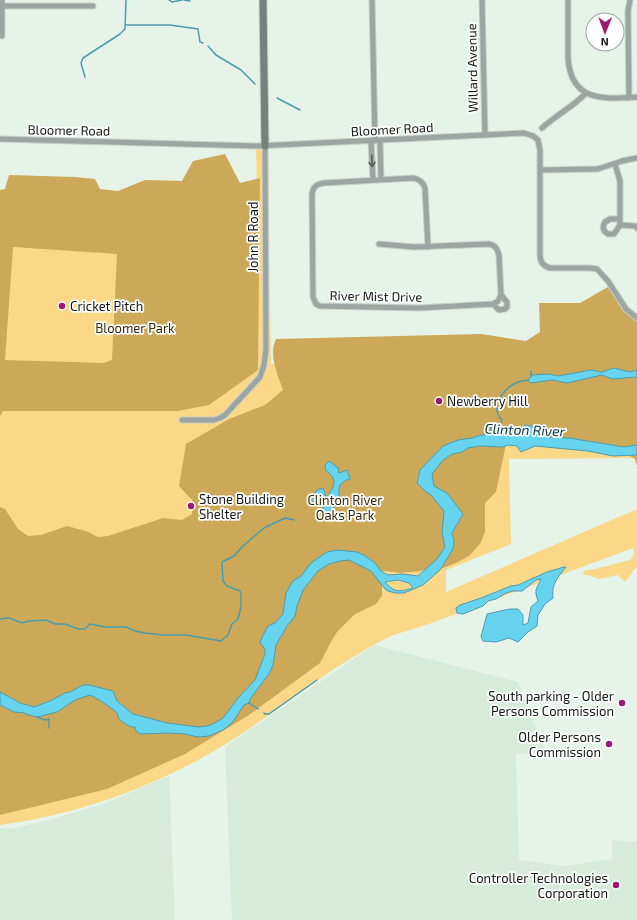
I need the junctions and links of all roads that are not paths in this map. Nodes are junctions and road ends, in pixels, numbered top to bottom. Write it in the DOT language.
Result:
graph roads {
  1 [pos="2,0"];
  2 [pos="263,0"];
  3 [pos="372,0"];
  4 [pos="482,0"];
  5 [pos="568,0"];
  6 [pos="630,0"];
  7 [pos="2,6"];
  8 [pos="93,6"];
  9 [pos="2,36"];
  10 [pos="586,93"];
  11 [pos="637,97"];
  12 [pos="629,98"];
  13 [pos="542,128"];
  14 [pos="485,136"];
  15 [pos="0,139"];
  16 [pos="375,141"];
  17 [pos="265,146"];
  18 [pos="637,158"];
  19 [pos="615,164"];
  20 [pos="540,170"];
  21 [pos="373,180"];
  22 [pos="381,180"];
  23 [pos="636,225"];
  24 [pos="379,244"];
  25 [pos="428,247"];
  26 [pos="501,295"];
  27 [pos="493,304"];
  28 [pos="637,318"];
  29 [pos="182,420"];
  1 -- 7 [label="street"];
  2 -- 17 [label="street, John R Road"];
  3 -- 16 [label="street"];
  4 -- 14 [label="street, Willard Avenue"];
  5 -- 10 [label="street"];
  6 -- 12 [label="street"];
  7 -- 8 [label="street"];
  7 -- 9 [label="street"];
  10 -- 12 [label="street"];
  10 -- 13 [label="street"];
  11 -- 12 [label="street"];
  14 -- 16 [label="street, Bloomer Road"];
  14 -- 20 [label="street, Bloomer Road"];
  15 -- 17 [label="street, Bloomer Road"];
  16 -- 17 [label="street, Bloomer Road"];
  16 -- 21 [label="street, one-way"];
  16 -- 22 [label="street"];
  17 -- 29 [label="street, John R Road"];
  18 -- 19 [label="street"];
  19 -- 20 [label="street"];
  19 -- 23 [label="street"];
  20 -- 28 [label="street, Bloomer Road"];
  21 -- 22 [label="street, River Mist Drive"];
  21 -- 27 [label="street, River Mist Drive"];
  22 -- 25 [label="street, River Mist Drive"];
  24 -- 25 [label="street"];
  25 -- 26 [label="street, River Mist Drive"];
  26 -- 27 [label="street"];
  26 -- 27 [label="street, River Mist Drive"];
}
